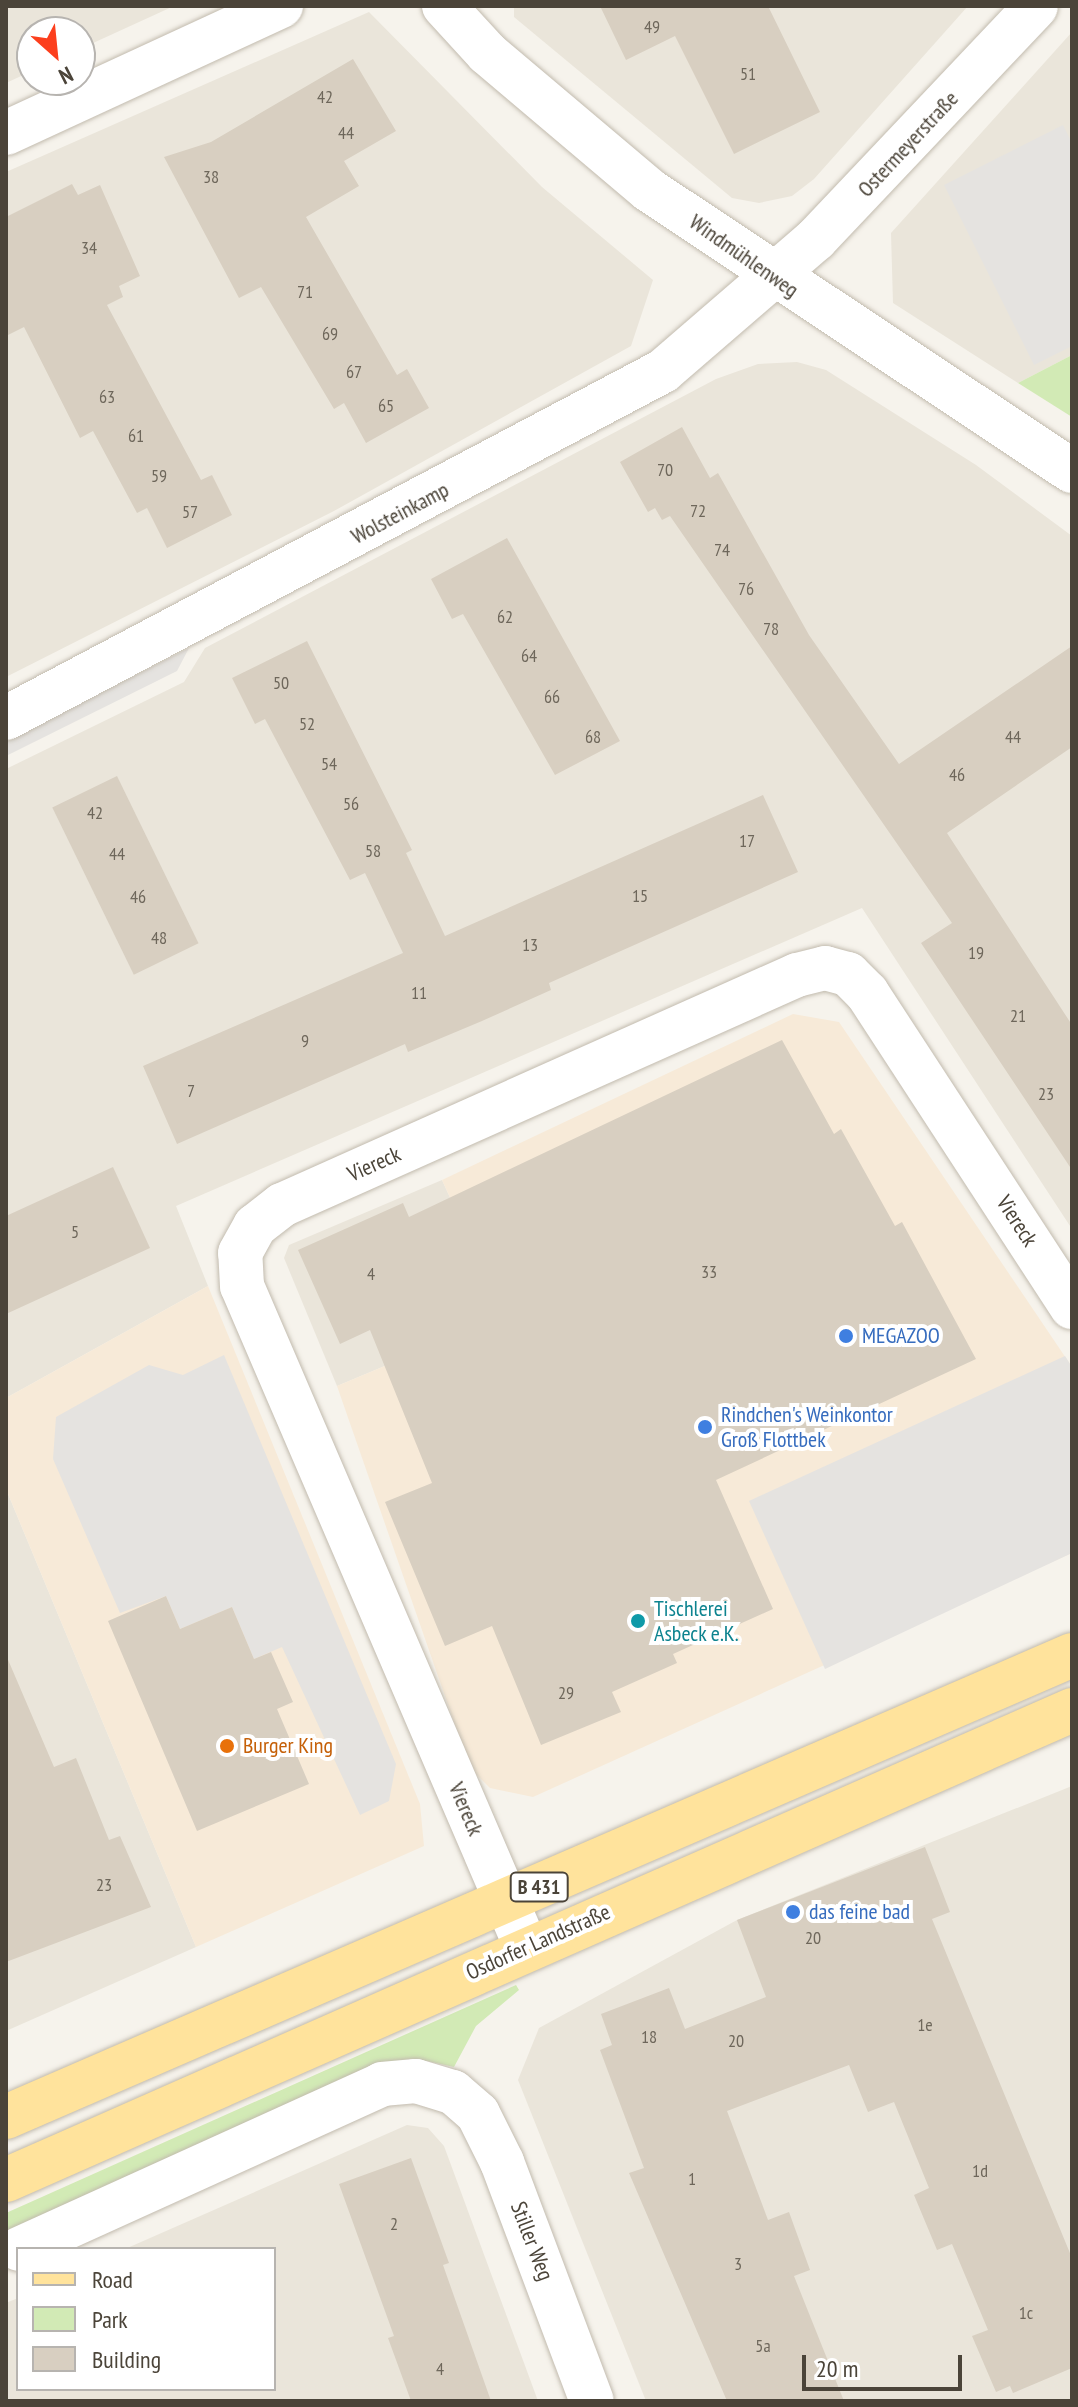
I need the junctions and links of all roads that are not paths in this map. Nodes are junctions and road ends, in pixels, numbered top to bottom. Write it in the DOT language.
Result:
graph roads {
  1 [pos="281,6"];
  2 [pos="444,6"];
  3 [pos="1036,6"];
  4 [pos="6,133"];
  5 [pos="775,278"];
  6 [pos="1072,471"];
  7 [pos="6,718"];
  8 [pos="1072,1307"];
  9 [pos="1072,1655"];
  10 [pos="1072,1710"];
  11 [pos="505,1901"];
  12 [pos="526,1947"];
  13 [pos="6,2117"];
  14 [pos="6,2180"];
  15 [pos="22,2247"];
  16 [pos="592,2401"];
  1 -- 4 [label="street"];
  2 -- 5 [label="street, Windmühlenweg"];
  3 -- 5 [label="street, Ostermeyerstraße"];
  5 -- 6 [label="street, Windmühlenweg"];
  5 -- 7 [label="street, Wolsteinkamp"];
  8 -- 11 [label="street, Viereck"];
  9 -- 11 [label="main road, B 431"];
  10 -- 12 [label="main road, Osdorfer Landstraße / B 431"];
  11 -- 12 [label="street, Viereck"];
  11 -- 13 [label="main road, B 431"];
  12 -- 14 [label="main road, Osdorfer Landstraße / B 431"];
  15 -- 16 [label="street, Stiller Weg"];
}
